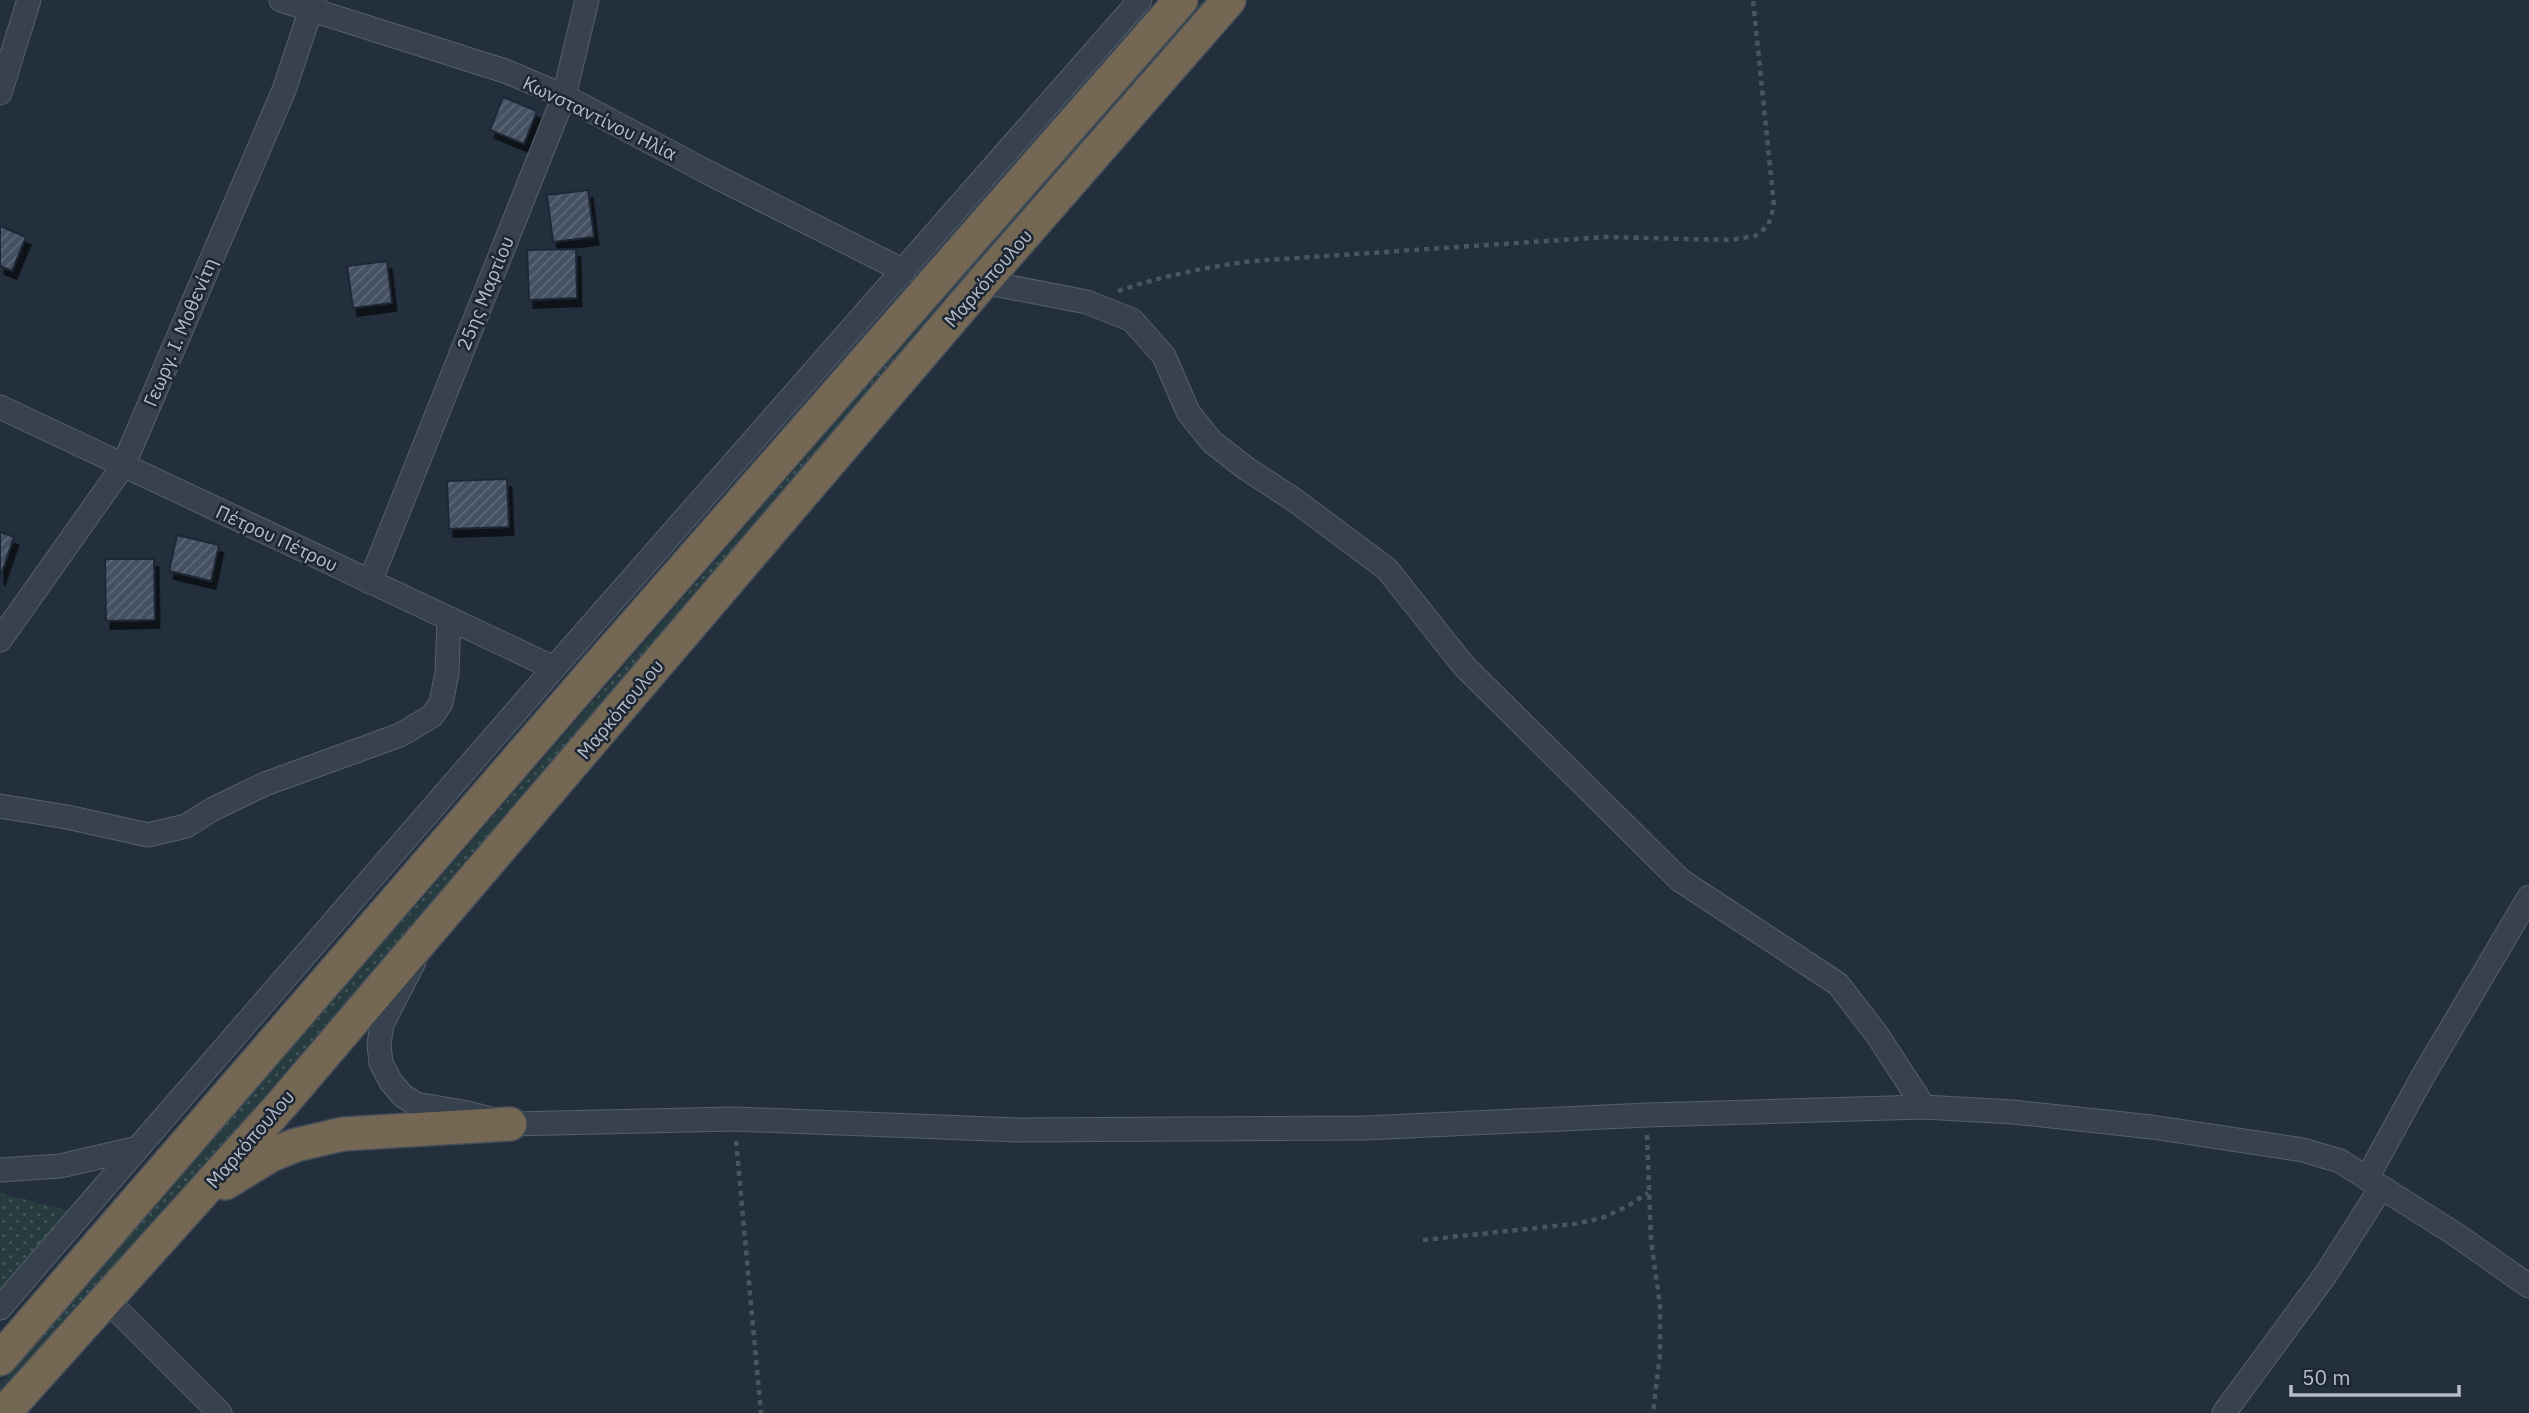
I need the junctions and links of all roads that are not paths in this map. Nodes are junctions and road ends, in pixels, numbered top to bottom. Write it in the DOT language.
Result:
graph roads {
  1 [pos="29,0"];
  2 [pos="281,0"];
  3 [pos="587,0"];
  4 [pos="1140,0"];
  5 [pos="1181,0"];
  6 [pos="1229,0"];
  7 [pos="313,4"];
  8 [pos="0,93"];
  9 [pos="564,96"];
  10 [pos="904,271"];
  11 [pos="983,282"];
  12 [pos="0,407"];
  13 [pos="123,466"];
  14 [pos="370,582"];
  15 [pos="449,619"];
  16 [pos="0,640"];
  17 [pos="554,668"];
  18 [pos="0,806"];
  19 [pos="2529,897"];
  20 [pos="2522,920"];
  21 [pos="425,937"];
  22 [pos="1924,1107"];
  23 [pos="510,1124"];
  24 [pos="138,1149"];
  25 [pos="0,1170"];
  26 [pos="2374,1183"];
  27 [pos="194,1204"];
  28 [pos="2529,1286"];
  29 [pos="105,1298"];
  30 [pos="0,1308"];
  31 [pos="0,1359"];
  32 [pos="12,1410"];
  33 [pos="220,1413"];
  34 [pos="2224,1413"];
  1 -- 8 [label="street"];
  2 -- 7 [label="street, Κωνσταντίνου Ηλία"];
  3 -- 9 [label="street, 25ης Μαρτίου"];
  4 -- 10 [label="street"];
  5 -- 31 [label="highway, Μαρκόπουλου"];
  6 -- 11 [label="highway, Μαρκόπουλου"];
  7 -- 9 [label="street, Κωνσταντίνου Ηλία"];
  7 -- 13 [label="street, Γεωργ. Ι. Μοθενίτη"];
  9 -- 10 [label="street, Κωνσταντίνου Ηλία"];
  9 -- 14 [label="street, 25ης Μαρτίου"];
  10 -- 17 [label="street"];
  11 -- 21 [label="highway, Μαρκόπουλου"];
  11 -- 22 [label="street"];
  12 -- 13 [label="street, Πέτρου Πέτρου"];
  13 -- 14 [label="street, Πέτρου Πέτρου"];
  13 -- 16 [label="street, Γεωργ. Ι. Μοθενίτη"];
  14 -- 15 [label="street, Πέτρου Πέτρου"];
  15 -- 17 [label="street, Πέτρου Πέτρου"];
  15 -- 18 [label="street"];
  17 -- 24 [label="street"];
  19 -- 20 [label="street"];
  20 -- 26 [label="street"];
  21 -- 23 [label="street"];
  21 -- 27 [label="highway, Μαρκόπουλου"];
  22 -- 23 [label="street"];
  22 -- 26 [label="street"];
  23 -- 27 [label="highway"];
  24 -- 25 [label="street"];
  24 -- 30 [label="street"];
  26 -- 28 [label="street"];
  26 -- 34 [label="street"];
  27 -- 29 [label="highway, Μαρκόπουλου"];
  29 -- 32 [label="highway, Μαρκόπουλου"];
  29 -- 33 [label="street"];
}
